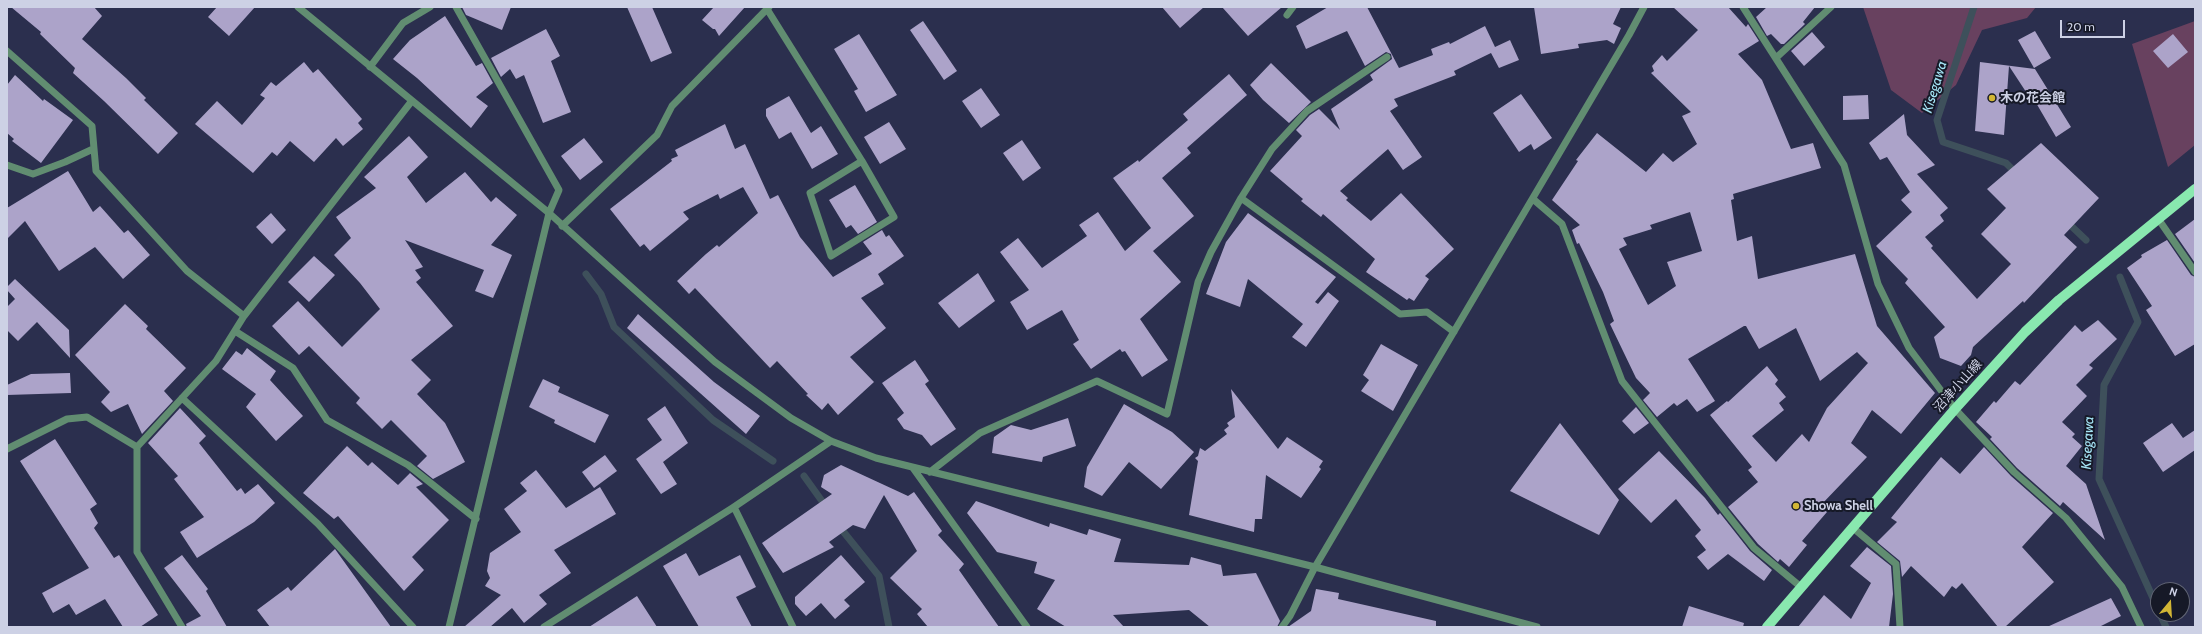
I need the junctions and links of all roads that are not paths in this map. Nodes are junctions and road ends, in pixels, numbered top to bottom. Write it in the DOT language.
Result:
graph roads {
  1 [pos="298,7"];
  2 [pos="430,7"];
  3 [pos="456,7"];
  4 [pos="756,7"];
  5 [pos="1293,7"];
  6 [pos="1644,7"];
  7 [pos="1743,7"];
  8 [pos="1831,7"];
  9 [pos="768,8"];
  10 [pos="761,15"];
  11 [pos="1287,15"];
  12 [pos="7,51"];
  13 [pos="1386,57"];
  14 [pos="1777,57"];
  15 [pos="370,67"];
  16 [pos="411,102"];
  17 [pos="93,148"];
  18 [pos="862,161"];
  19 [pos="7,165"];
  20 [pos="2195,190"];
  21 [pos="1241,198"];
  22 [pos="1533,199"];
  23 [pos="549,213"];
  24 [pos="2159,220"];
  25 [pos="562,226"];
  26 [pos="2195,272"];
  27 [pos="244,316"];
  28 [pos="235,331"];
  29 [pos="1454,332"];
  30 [pos="182,398"];
  31 [pos="1955,409"];
  32 [pos="831,441"];
  33 [pos="137,447"];
  34 [pos="7,450"];
  35 [pos="913,468"];
  36 [pos="930,472"];
  37 [pos="734,507"];
  38 [pos="476,519"];
  39 [pos="1852,527"];
  40 [pos="1315,567"];
  41 [pos="1801,587"];
  42 [pos="182,627"];
  43 [pos="413,627"];
  44 [pos="449,627"];
  45 [pos="544,627"];
  46 [pos="793,627"];
  47 [pos="1027,627"];
  48 [pos="1282,627"];
  49 [pos="1537,627"];
  50 [pos="1768,627"];
  51 [pos="1900,627"];
  52 [pos="2141,627"];
  1 -- 15 [label="street"];
  2 -- 15 [label="street"];
  3 -- 23 [label="street"];
  4 -- 10 [label="street"];
  5 -- 11 [label="street"];
  6 -- 22 [label="street"];
  7 -- 14 [label="street"];
  8 -- 14 [label="street"];
  9 -- 10 [label="street"];
  9 -- 18 [label="street"];
  10 -- 25 [label="street"];
  12 -- 17 [label="street"];
  13 -- 21 [label="street"];
  14 -- 31 [label="street"];
  15 -- 16 [label="street"];
  16 -- 23 [label="street"];
  16 -- 27 [label="street"];
  17 -- 19 [label="street"];
  17 -- 27 [label="street"];
  18 -- 18 [label="street"];
  20 -- 24 [label="main road, 沼津小山線"];
  21 -- 29 [label="street"];
  21 -- 36 [label="street"];
  22 -- 29 [label="street"];
  22 -- 41 [label="street"];
  23 -- 25 [label="street"];
  23 -- 38 [label="street"];
  24 -- 26 [label="street"];
  24 -- 31 [label="main road, 沼津小山線"];
  25 -- 32 [label="street"];
  27 -- 28 [label="street"];
  28 -- 30 [label="street"];
  28 -- 38 [label="street"];
  29 -- 40 [label="street"];
  30 -- 33 [label="street"];
  30 -- 43 [label="street"];
  31 -- 39 [label="main road, 沼津小山線"];
  31 -- 52 [label="street"];
  32 -- 35 [label="street"];
  32 -- 37 [label="street"];
  33 -- 34 [label="street"];
  33 -- 42 [label="street"];
  35 -- 36 [label="street"];
  35 -- 47 [label="street"];
  36 -- 40 [label="street"];
  37 -- 45 [label="street"];
  37 -- 46 [label="street"];
  38 -- 44 [label="street"];
  39 -- 41 [label="main road, 沼津小山線"];
  39 -- 51 [label="street"];
  40 -- 48 [label="street"];
  40 -- 49 [label="street"];
  41 -- 50 [label="main road, 沼津小山線"];
}
